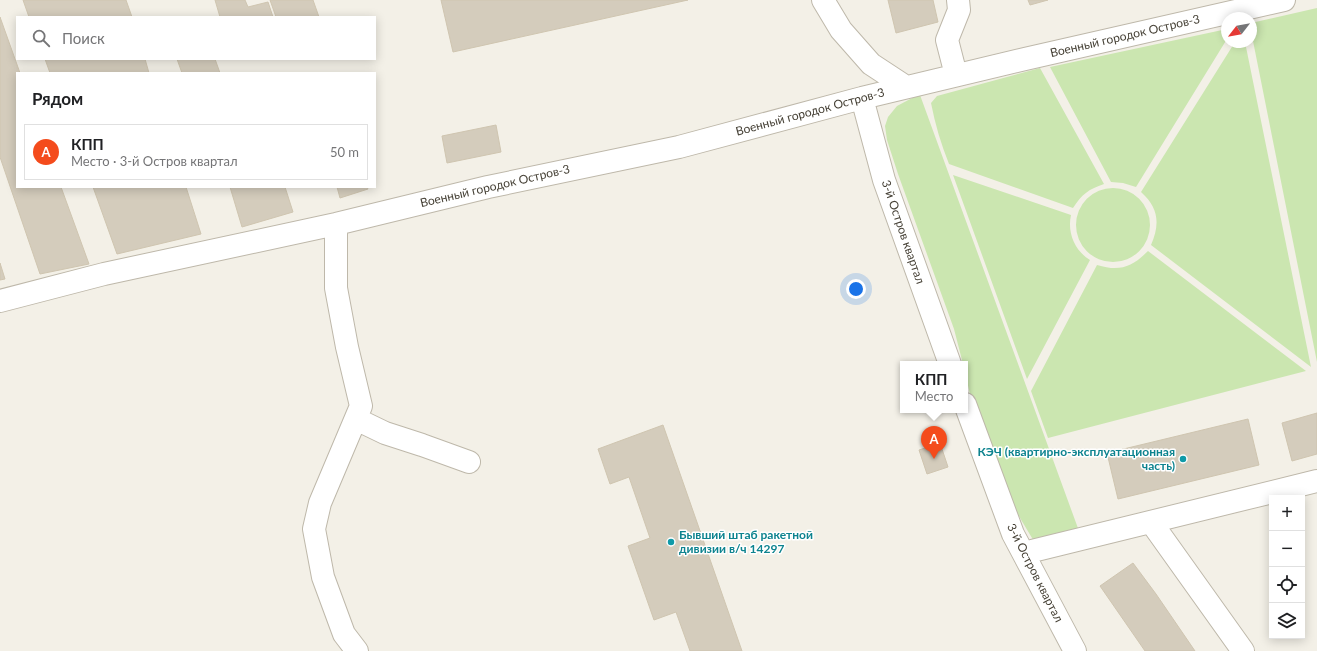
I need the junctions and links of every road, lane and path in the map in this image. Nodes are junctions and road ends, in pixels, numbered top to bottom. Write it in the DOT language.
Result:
graph roads {
  1 [pos="823,0"];
  2 [pos="958,0"];
  3 [pos="1284,0"];
  4 [pos="956,75"];
  5 [pos="906,87"];
  6 [pos="862,98"];
  7 [pos="336,224"];
  8 [pos="0,301"];
  9 [pos="949,361"];
  10 [pos="968,412"];
  11 [pos="356,419"];
  12 [pos="468,462"];
  13 [pos="1317,481"];
  14 [pos="1151,522"];
  15 [pos="1024,553"];
  16 [pos="357,651"];
  17 [pos="1075,651"];
  18 [pos="1243,651"];
  1 -- 5 [label="street"];
  2 -- 4 [label="street"];
  3 -- 4 [label="street, Военный городок Остров-3"];
  4 -- 5 [label="street, Военный городок Остров-3"];
  5 -- 6 [label="street, Военный городок Остров-3"];
  6 -- 7 [label="street, Военный городок Остров-3"];
  6 -- 9 [label="street, 3-й Остров квартал"];
  7 -- 8 [label="street, Военный городок Остров-3"];
  7 -- 11 [label="street"];
  10 -- 15 [label="street, 3-й Остров квартал"];
  11 -- 12 [label="street"];
  11 -- 16 [label="street"];
  13 -- 14 [label="street"];
  14 -- 15 [label="street"];
  14 -- 18 [label="street"];
  15 -- 17 [label="street, 3-й Остров квартал"];
}
